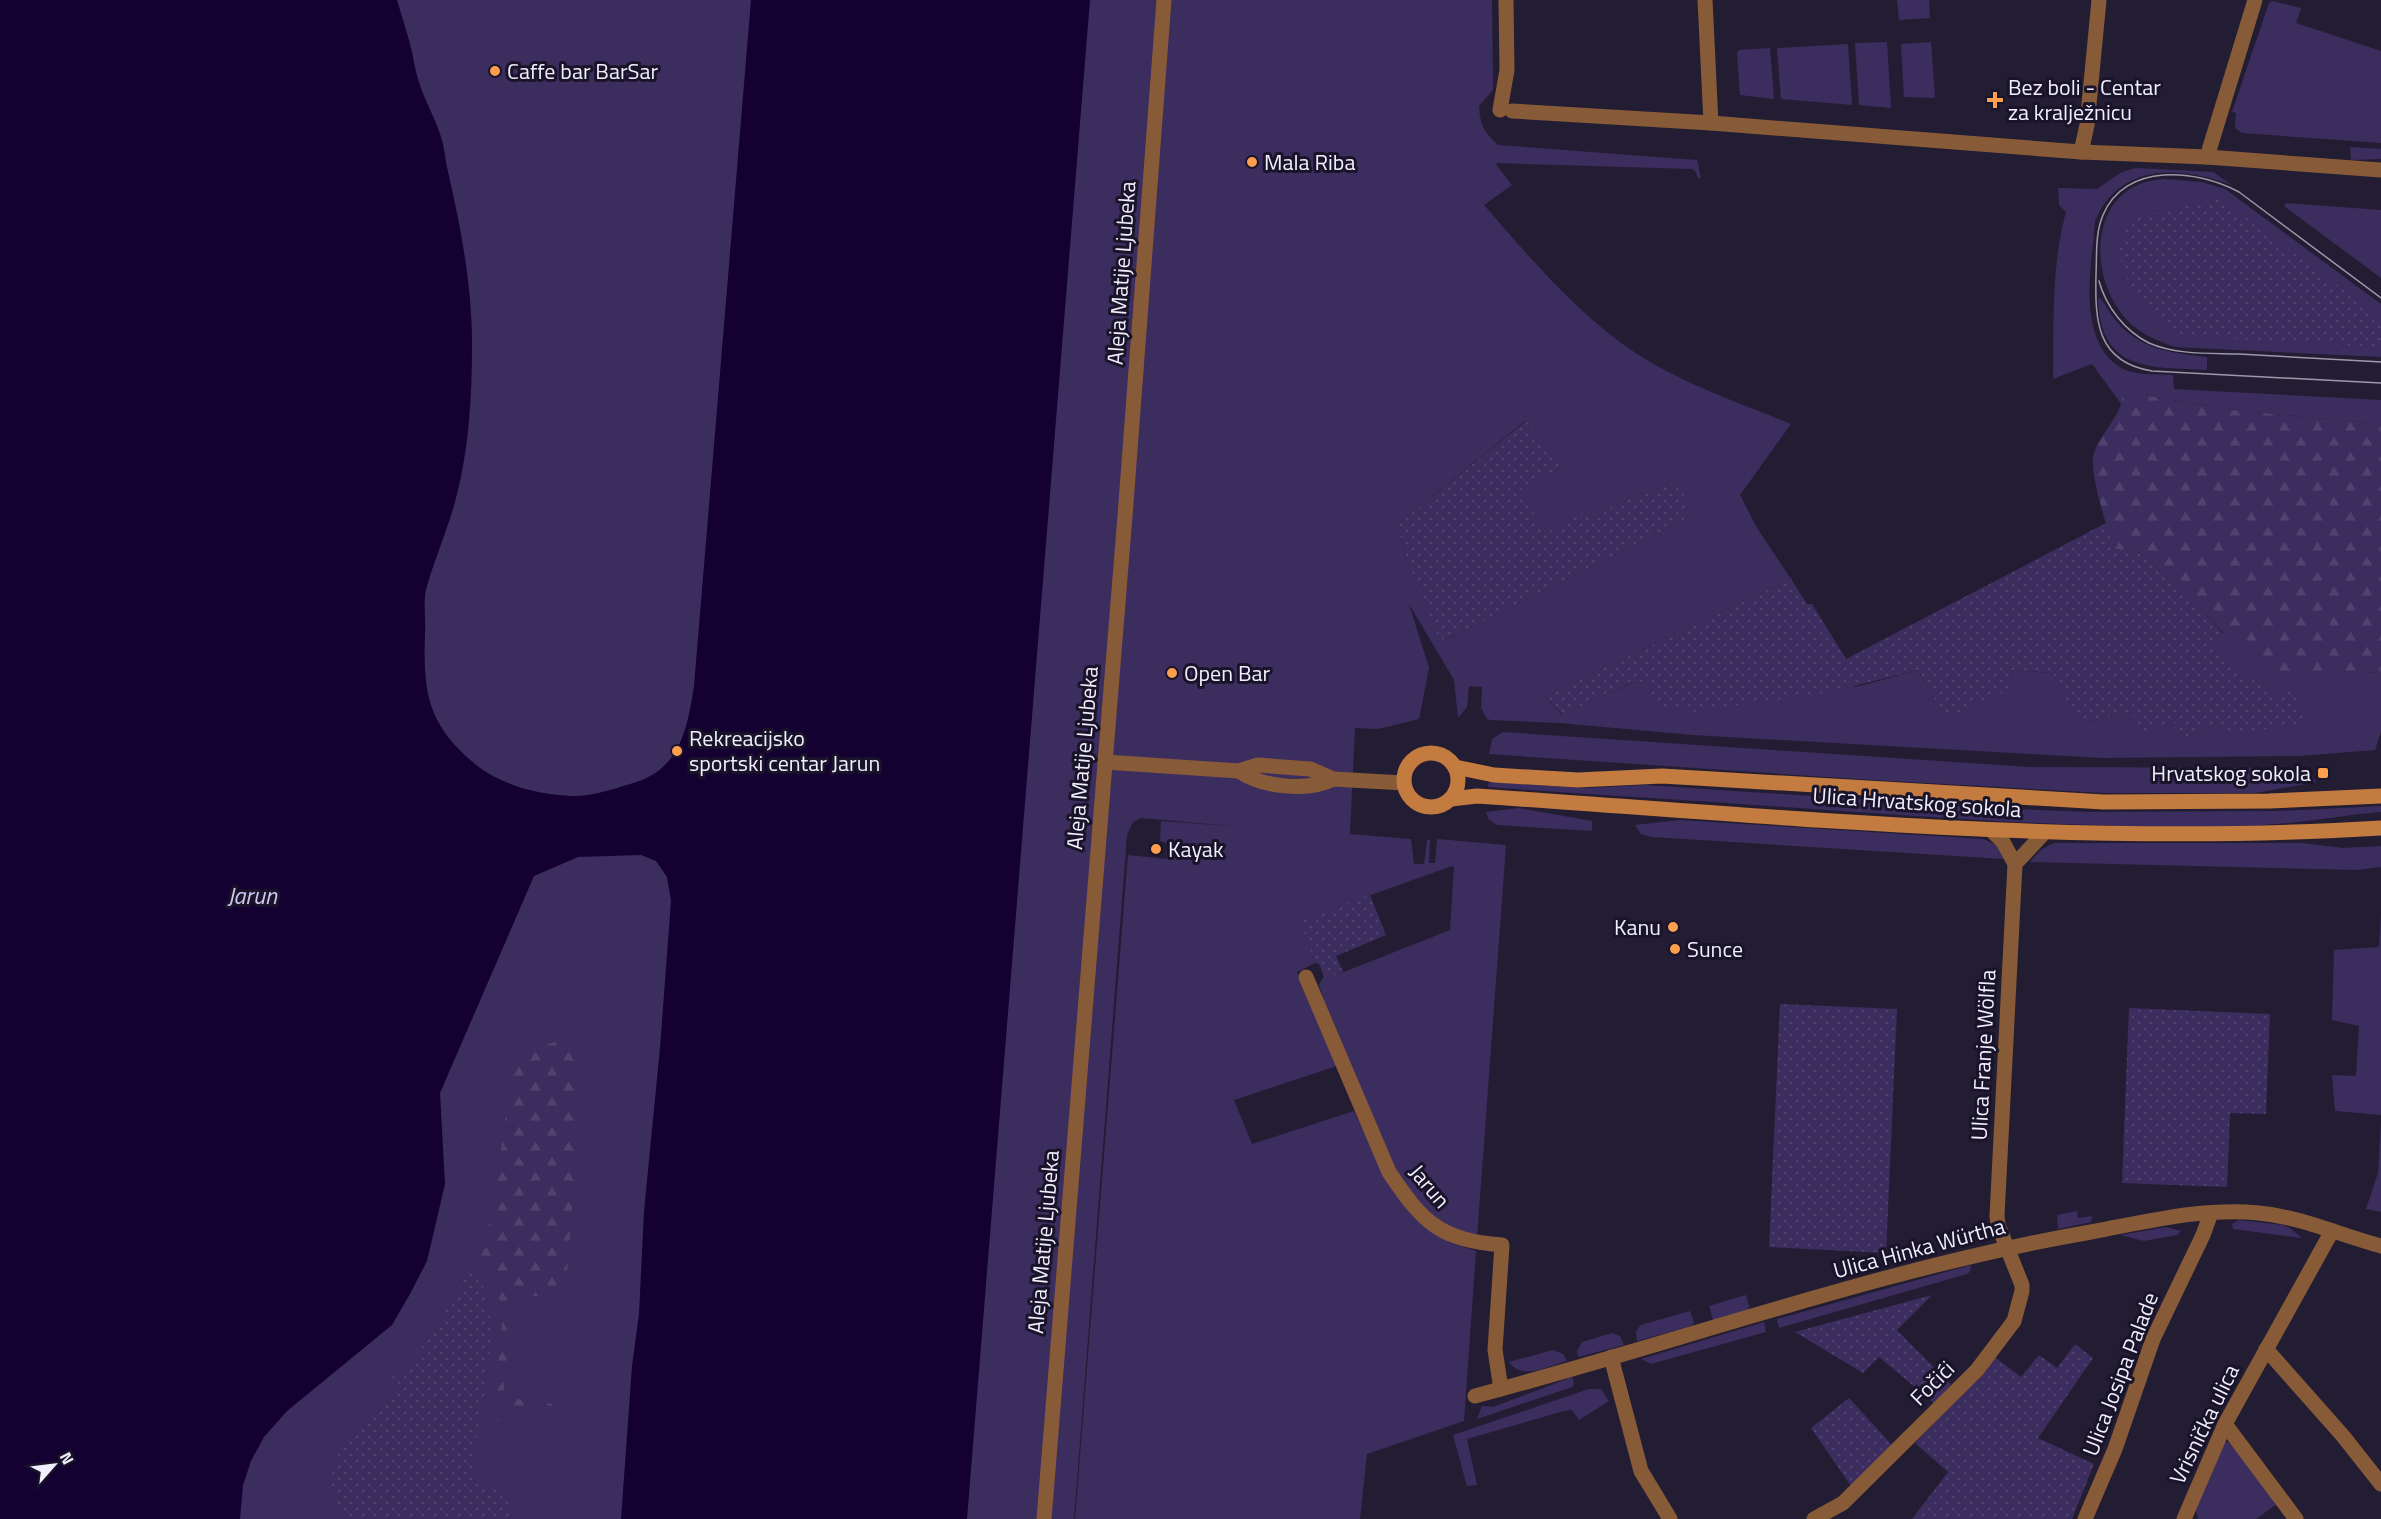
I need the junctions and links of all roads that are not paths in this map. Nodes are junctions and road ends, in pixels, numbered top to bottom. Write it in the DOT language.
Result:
graph roads {
  1 [pos="1164,0"];
  2 [pos="1506,0"];
  3 [pos="1705,0"];
  4 [pos="2099,0"];
  5 [pos="2255,0"];
  6 [pos="1711,123"];
  7 [pos="2081,152"];
  8 [pos="2207,157"];
  9 [pos="2381,170"];
  10 [pos="1105,762"];
  11 [pos="1455,767"];
  12 [pos="1404,783"];
  13 [pos="2381,795"];
  14 [pos="1451,799"];
  15 [pos="2381,828"];
  16 [pos="1991,830"];
  17 [pos="2044,832"];
  18 [pos="2015,864"];
  19 [pos="1306,977"];
  20 [pos="2211,1213"];
  21 [pos="2332,1231"];
  22 [pos="2381,1246"];
  23 [pos="2007,1247"];
  24 [pos="2266,1349"];
  25 [pos="1611,1357"];
  26 [pos="1501,1389"];
  27 [pos="1475,1396"];
  28 [pos="2225,1424"];
  29 [pos="2381,1484"];
  30 [pos="2185,1517"];
  31 [pos="1044,1519"];
  32 [pos="1670,1519"];
  33 [pos="1814,1519"];
  34 [pos="2085,1519"];
  35 [pos="2296,1519"];
  1 -- 10 [label="street, Aleja Matije Ljubeka"];
  2 -- 6 [label="street"];
  3 -- 6 [label="street"];
  4 -- 7 [label="street"];
  5 -- 8 [label="street"];
  6 -- 7 [label="street"];
  7 -- 8 [label="street"];
  8 -- 9 [label="street"];
  10 -- 12 [label="street"];
  10 -- 31 [label="street, Aleja Matije Ljubeka"];
  11 -- 12 [label="street"];
  11 -- 13 [label="street, Ulica Hrvatskog sokola"];
  11 -- 14 [label="street"];
  12 -- 14 [label="street"];
  14 -- 16 [label="street, Ulica Hrvatskog sokola"];
  15 -- 17 [label="street, Ulica Hrvatskog sokola"];
  16 -- 17 [label="street, Ulica Hrvatskog sokola"];
  16 -- 18 [label="street"];
  17 -- 18 [label="street"];
  18 -- 23 [label="street, Ulica Franje Wölfla"];
  19 -- 26 [label="street, Jarun"];
  20 -- 21 [label="street, Ulica Hinka Würtha"];
  20 -- 23 [label="street, Ulica Hinka Würtha"];
  20 -- 34 [label="street, Ulica Josipa Palade"];
  21 -- 22 [label="street, Ulica Hinka Würtha"];
  21 -- 24 [label="street, Vrisnička ulica"];
  23 -- 25 [label="street, Ulica Hinka Würtha"];
  23 -- 33 [label="street, Fočići"];
  24 -- 28 [label="street, Vrisnička ulica"];
  24 -- 29 [label="street, Vrisnička ulica"];
  25 -- 26 [label="street, Ulica Hinka Würtha"];
  25 -- 32 [label="street"];
  26 -- 27 [label="street, Ulica Hinka Würtha"];
  28 -- 30 [label="street, Vrisnička ulica"];
  28 -- 35 [label="street"];
}
